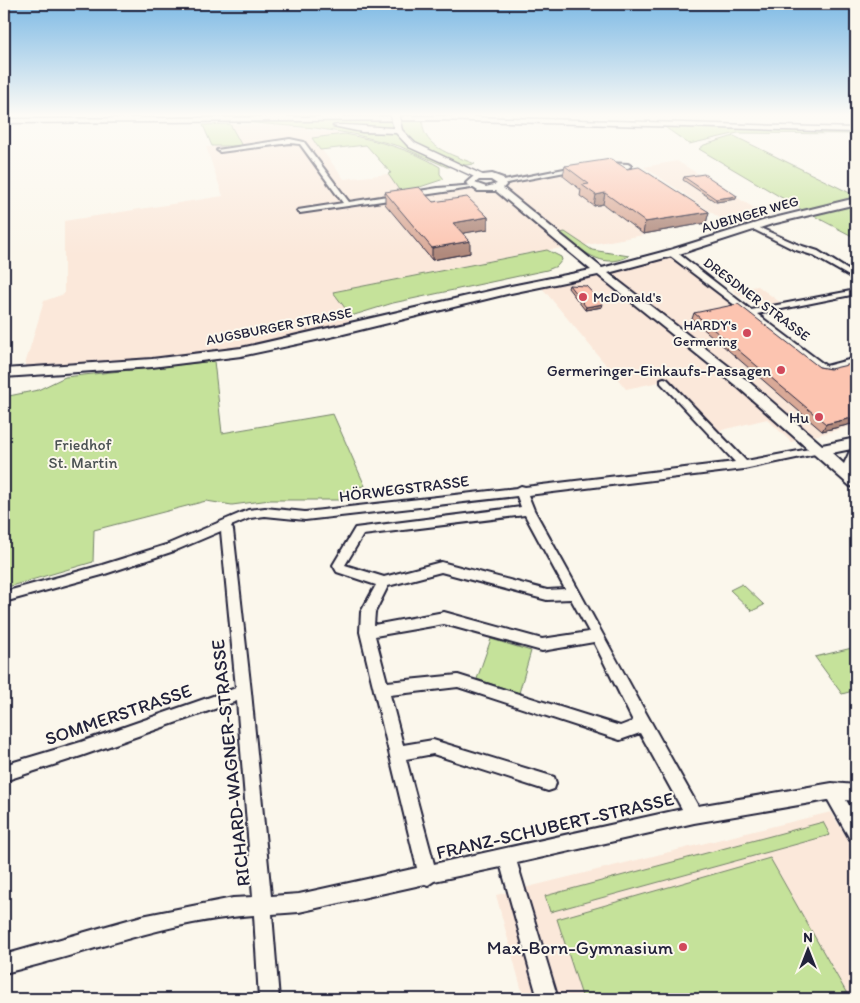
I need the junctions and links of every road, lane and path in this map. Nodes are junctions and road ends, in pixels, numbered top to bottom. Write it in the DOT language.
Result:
graph roads {
  1 [pos="315,161"];
  2 [pos="443,161"];
  3 [pos="449,161"];
  4 [pos="604,165"];
  5 [pos="628,166"];
  6 [pos="585,168"];
  7 [pos="475,182"];
  8 [pos="496,184"];
  9 [pos="856,201"];
  10 [pos="347,204"];
  11 [pos="300,211"];
  12 [pos="753,227"];
  13 [pos="570,248"];
  14 [pos="672,253"];
  15 [pos="652,258"];
  16 [pos="623,267"];
  17 [pos="598,270"];
  18 [pos="574,272"];
  19 [pos="856,278"];
  20 [pos="555,279"];
  21 [pos="624,290"];
  22 [pos="856,292"];
  23 [pos="752,312"];
  24 [pos="856,361"];
  25 [pos="4,373"];
  26 [pos="664,381"];
  27 [pos="856,443"];
  28 [pos="820,450"];
  29 [pos="856,453"];
  30 [pos="744,465"];
  31 [pos="856,470"];
  32 [pos="856,482"];
  33 [pos="521,490"];
  34 [pos="528,510"];
  35 [pos="224,524"];
  36 [pos="384,582"];
  37 [pos="574,594"];
  38 [pos="4,597"];
  39 [pos="367,632"];
  40 [pos="598,636"];
  41 [pos="380,689"];
  42 [pos="244,692"];
  43 [pos="644,725"];
  44 [pos="398,753"];
  45 [pos="4,773"];
  46 [pos="548,783"];
  47 [pos="832,791"];
  48 [pos="856,793"];
  49 [pos="694,815"];
  50 [pos="856,833"];
  51 [pos="508,858"];
  52 [pos="428,876"];
  53 [pos="264,904"];
  54 [pos="4,964"];
  55 [pos="270,999"];
  56 [pos="548,999"];
  1 -- 10 [label="street"];
  2 -- 7 [label="main road"];
  3 -- 7 [label="main road"];
  4 -- 5 [label="street"];
  6 -- 8 [label="street"];
  7 -- 8 [label="street"];
  7 -- 8 [label="street"];
  7 -- 10 [label="street"];
  8 -- 13 [label="street"];
  9 -- 12 [label="street, AUBINGER WEG"];
  10 -- 11 [label="street"];
  12 -- 14 [label="street, AUBINGER WEG"];
  12 -- 19 [label="street"];
  13 -- 17 [label="street"];
  13 -- 18 [label="street"];
  14 -- 15 [label="street, AUBINGER WEG"];
  14 -- 23 [label="street, DRESDNER STRASSE"];
  15 -- 16 [label="street, AUBINGER WEG"];
  15 -- 17 [label="street, AUBINGER WEG"];
  16 -- 17 [label="street, AUBINGER WEG"];
  16 -- 21 [label="street"];
  17 -- 18 [label="street, AUGSBURGER STRASSE"];
  17 -- 20 [label="street, AUGSBURGER STRASSE"];
  17 -- 21 [label="street"];
  18 -- 20 [label="street, AUGSBURGER STRASSE"];
  20 -- 25 [label="street, AUGSBURGER STRASSE"];
  21 -- 28 [label="street"];
  22 -- 23 [label="street"];
  23 -- 24 [label="street, DRESDNER STRASSE"];
  26 -- 30 [label="street"];
  27 -- 28 [label="street"];
  28 -- 30 [label="street, HÖRWEGSTRASSE"];
  28 -- 32 [label="street"];
  29 -- 31 [label="street"];
  30 -- 33 [label="street, HÖRWEGSTRASSE"];
  33 -- 34 [label="street"];
  33 -- 35 [label="street, HÖRWEGSTRASSE"];
  34 -- 36 [label="street"];
  34 -- 37 [label="street"];
  35 -- 38 [label="street, HÖRWEGSTRASSE"];
  35 -- 42 [label="street, RICHARD-WAGNER-STRASSE"];
  36 -- 37 [label="street"];
  36 -- 39 [label="street"];
  37 -- 40 [label="street"];
  39 -- 40 [label="street"];
  39 -- 41 [label="street"];
  40 -- 43 [label="street"];
  41 -- 43 [label="street"];
  41 -- 44 [label="street"];
  42 -- 45 [label="street, SOMMERSTRASSE"];
  42 -- 53 [label="street, RICHARD-WAGNER-STRASSE"];
  43 -- 49 [label="street"];
  44 -- 46 [label="street"];
  44 -- 52 [label="street"];
  47 -- 48 [label="street, FRANZ-SCHUBERT-STRASSE"];
  47 -- 49 [label="street, FRANZ-SCHUBERT-STRASSE"];
  47 -- 50 [label="street"];
  49 -- 51 [label="street, FRANZ-SCHUBERT-STRASSE"];
  51 -- 52 [label="street, FRANZ-SCHUBERT-STRASSE"];
  51 -- 56 [label="street"];
  52 -- 53 [label="street, FRANZ-SCHUBERT-STRASSE"];
  53 -- 54 [label="street, FRANZ-SCHUBERT-STRASSE"];
  53 -- 55 [label="street, RICHARD-WAGNER-STRASSE"];
}
